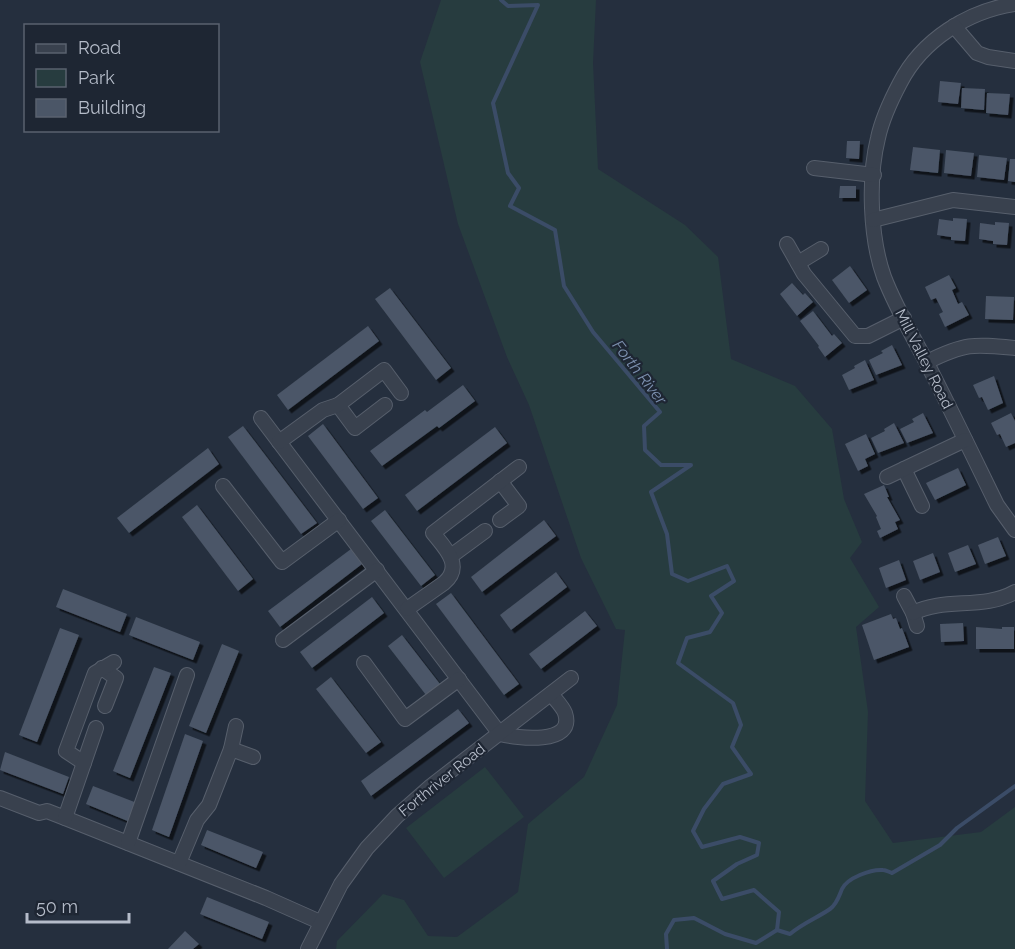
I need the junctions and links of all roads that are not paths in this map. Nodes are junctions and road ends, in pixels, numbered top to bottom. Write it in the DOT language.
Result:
graph roads {
  1 [pos="1015,4"];
  2 [pos="954,26"];
  3 [pos="1015,61"];
  4 [pos="814,168"];
  5 [pos="874,175"];
  6 [pos="1015,207"];
  7 [pos="873,220"];
  8 [pos="787,244"];
  9 [pos="821,249"];
  10 [pos="798,263"];
  11 [pos="904,318"];
  12 [pos="1015,348"];
  13 [pos="927,362"];
  14 [pos="401,393"];
  15 [pos="338,405"];
  16 [pos="386,405"];
  17 [pos="261,418"];
  18 [pos="965,440"];
  19 [pos="279,442"];
  20 [pos="519,467"];
  21 [pos="904,469"];
  22 [pos="887,477"];
  23 [pos="500,481"];
  24 [pos="223,486"];
  25 [pos="922,506"];
  26 [pos="339,520"];
  27 [pos="500,520"];
  28 [pos="1012,521"];
  29 [pos="485,531"];
  30 [pos="451,556"];
  31 [pos="377,570"];
  32 [pos="1015,592"];
  33 [pos="904,596"];
  34 [pos="407,609"];
  35 [pos="283,640"];
  36 [pos="364,663"];
  37 [pos="187,675"];
  38 [pos="571,678"];
  39 [pos="459,679"];
  40 [pos="551,694"];
  41 [pos="105,706"];
  42 [pos="236,726"];
  43 [pos="96,728"];
  44 [pos="500,734"];
  45 [pos="231,749"];
  46 [pos="253,757"];
  47 [pos="84,763"];
  48 [pos="0,798"];
  49 [pos="65,818"];
  50 [pos="128,843"];
  51 [pos="179,863"];
  52 [pos="320,922"];
  53 [pos="308,949"];
  1 -- 2 [label="street, Mill Valley Road"];
  2 -- 3 [label="street"];
  2 -- 5 [label="street, Mill Valley Road"];
  4 -- 5 [label="street"];
  5 -- 7 [label="street, Mill Valley Road"];
  6 -- 7 [label="street"];
  7 -- 11 [label="street, Mill Valley Road"];
  8 -- 10 [label="street"];
  9 -- 10 [label="street"];
  10 -- 11 [label="street"];
  11 -- 13 [label="street, Mill Valley Road"];
  12 -- 13 [label="street"];
  13 -- 18 [label="street, Mill Valley Road"];
  14 -- 15 [label="street"];
  15 -- 16 [label="street"];
  15 -- 19 [label="street"];
  17 -- 19 [label="street"];
  18 -- 21 [label="street"];
  18 -- 28 [label="street, Mill Valley Road"];
  19 -- 26 [label="street"];
  20 -- 23 [label="street"];
  21 -- 22 [label="street"];
  21 -- 25 [label="street"];
  23 -- 27 [label="street"];
  23 -- 30 [label="street"];
  24 -- 26 [label="street"];
  26 -- 31 [label="street"];
  29 -- 30 [label="street"];
  30 -- 34 [label="street"];
  31 -- 34 [label="street"];
  31 -- 35 [label="street"];
  32 -- 33 [label="street"];
  34 -- 39 [label="street"];
  36 -- 39 [label="street"];
  37 -- 50 [label="street"];
  38 -- 40 [label="street, Forthriver Road"];
  39 -- 44 [label="street"];
  40 -- 44 [label="street, Forthriver Road"];
  40 -- 44 [label="street, Forthriver Road"];
  41 -- 47 [label="street"];
  42 -- 45 [label="street"];
  43 -- 47 [label="street"];
  44 -- 52 [label="street, Forthriver Road"];
  45 -- 46 [label="street"];
  45 -- 51 [label="street"];
  47 -- 49 [label="street"];
  48 -- 49 [label="street"];
  49 -- 50 [label="street"];
  50 -- 51 [label="street"];
  51 -- 52 [label="street"];
  52 -- 53 [label="street, Forthriver Road"];
}
